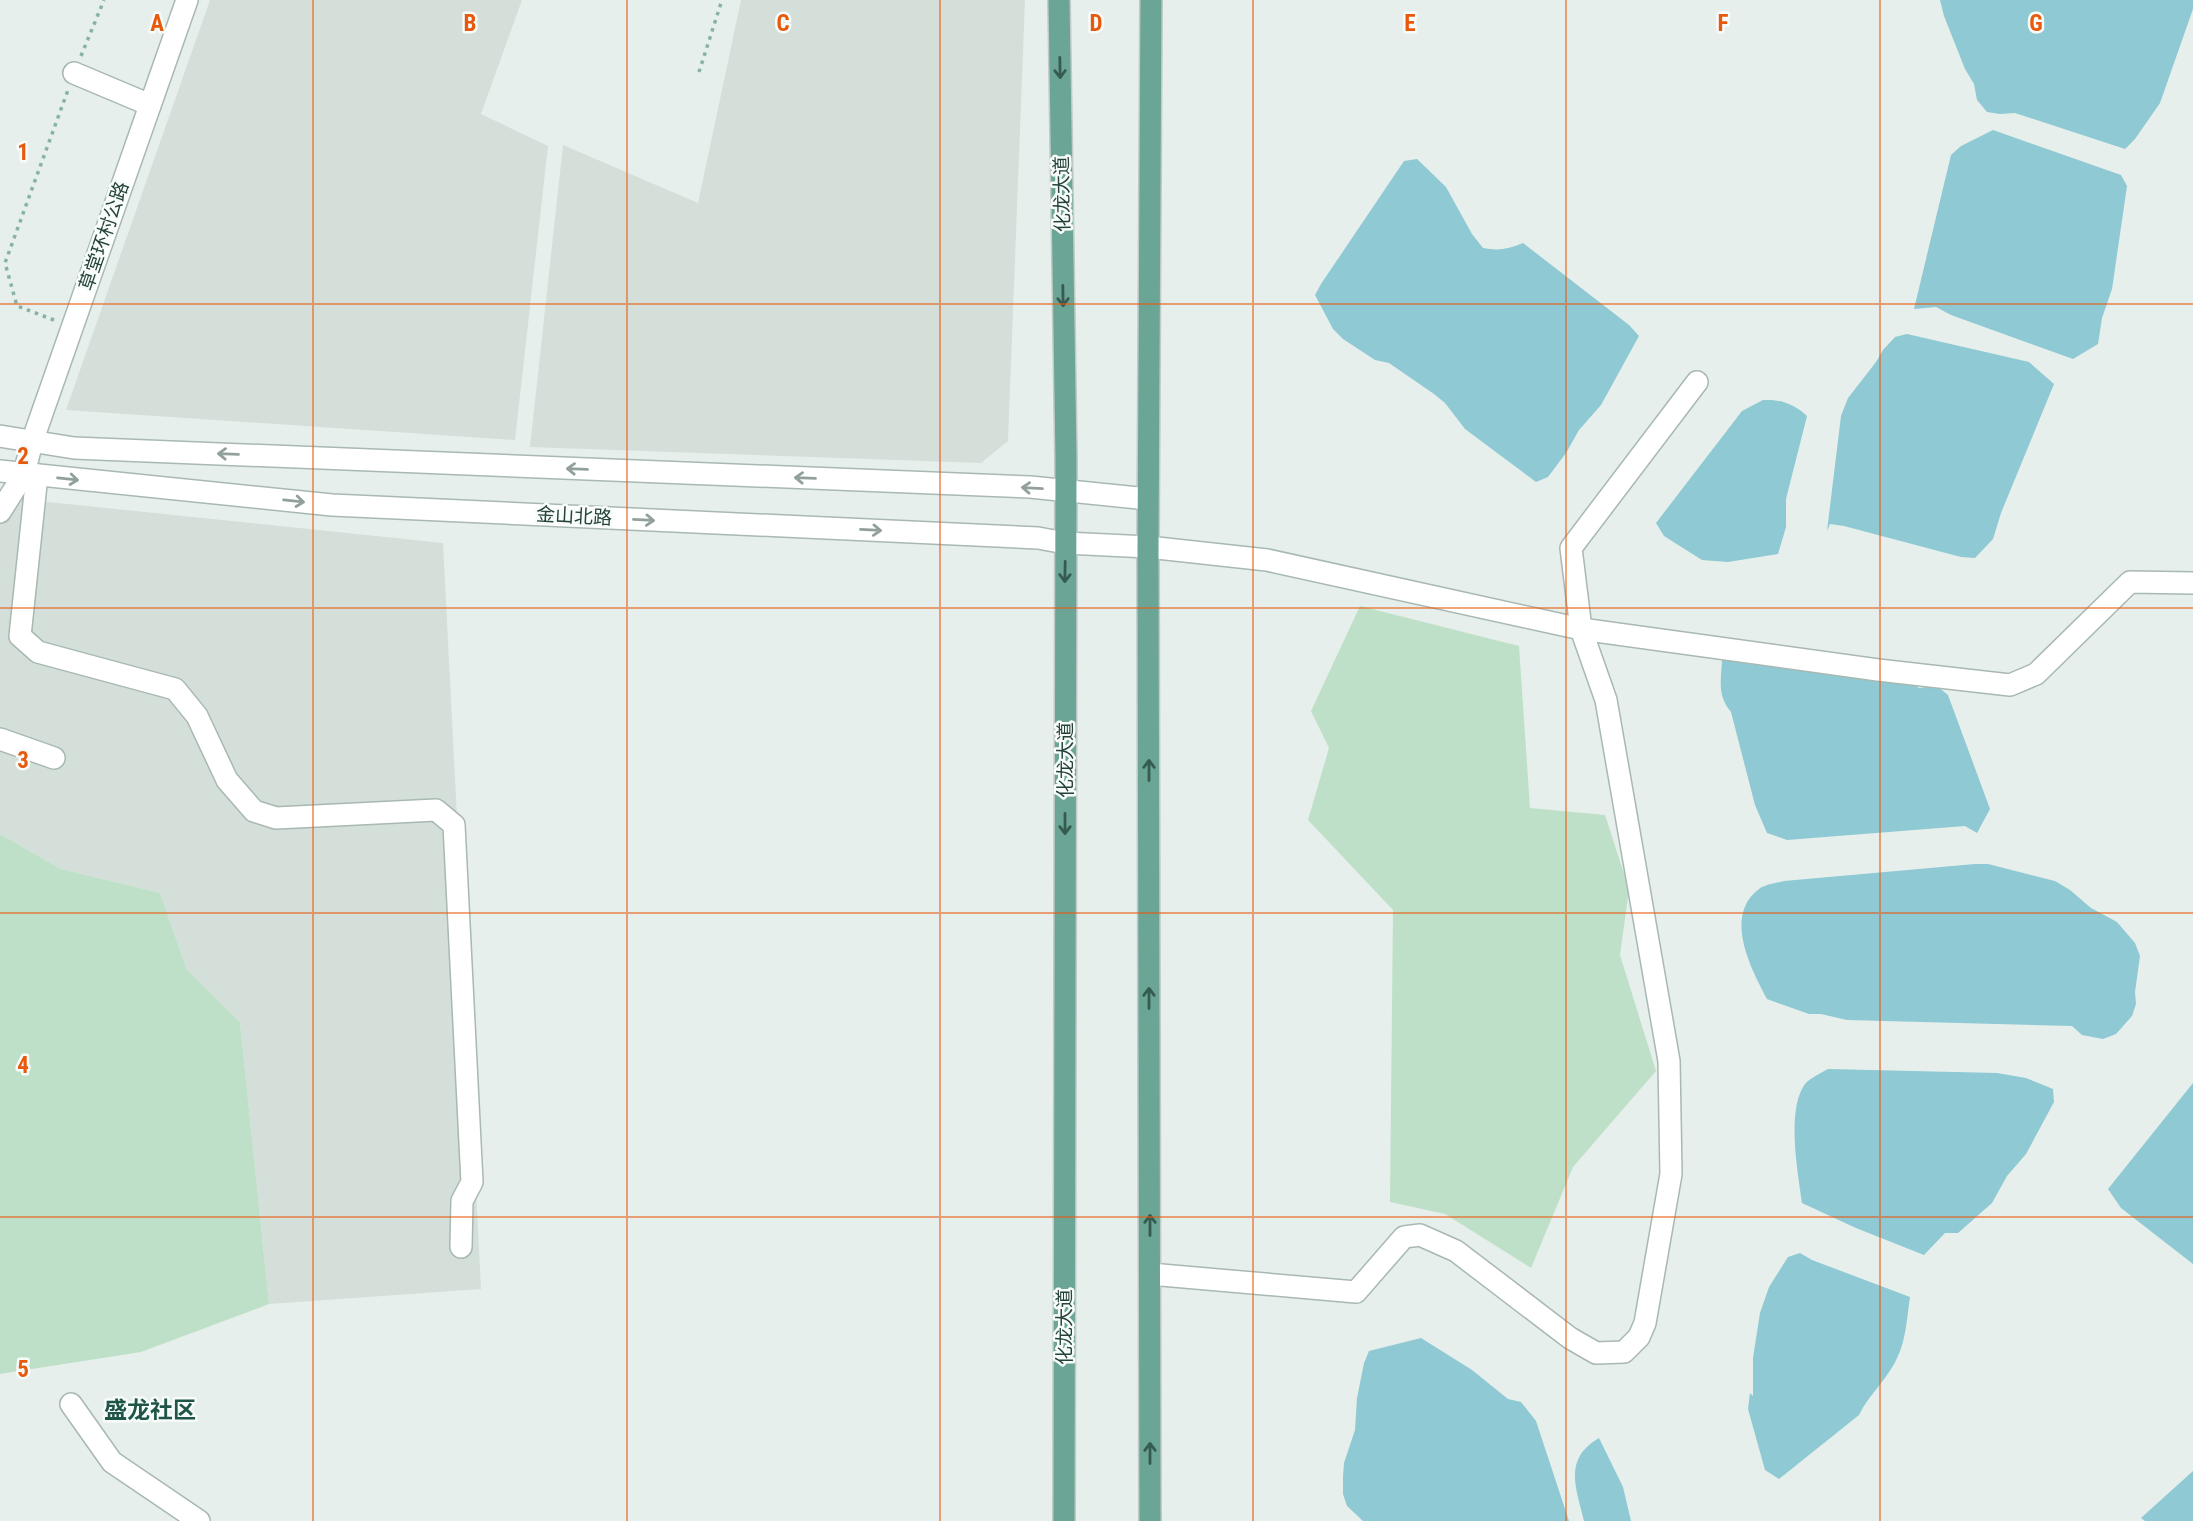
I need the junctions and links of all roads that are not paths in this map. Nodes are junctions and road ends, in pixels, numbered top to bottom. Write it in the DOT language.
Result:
graph roads {
  1 [pos="187,0"];
  2 [pos="1059,0"];
  3 [pos="1151,0"];
  4 [pos="74,73"];
  5 [pos="150,105"];
  6 [pos="1697,382"];
  7 [pos="0,436"];
  8 [pos="32,442"];
  9 [pos="0,471"];
  10 [pos="30,474"];
  11 [pos="1065,489"];
  12 [pos="1149,499"];
  13 [pos="0,512"];
  14 [pos="1065,543"];
  15 [pos="1148,547"];
  16 [pos="2193,583"];
  17 [pos="1581,629"];
  18 [pos="0,739"];
  19 [pos="54,758"];
  20 [pos="461,1247"];
  21 [pos="1150,1274"];
  22 [pos="71,1404"];
  23 [pos="199,1521"];
  24 [pos="1064,1521"];
  25 [pos="1150,1521"];
  1 -- 5 [label="street, 草堂环村公路"];
  2 -- 11 [label="main road, 化龙大道, one-way"];
  3 -- 12 [label="main road"];
  4 -- 5 [label="street"];
  5 -- 8 [label="street, 草堂环村公路"];
  6 -- 17 [label="street"];
  7 -- 8 [label="street"];
  8 -- 10 [label="street, 草堂环村公路"];
  11 -- 8 [label="street, one-way"];
  9 -- 10 [label="street, 金山北路"];
  10 -- 13 [label="street"];
  10 -- 14 [label="street, 金山北路, one-way"];
  10 -- 20 [label="street"];
  11 -- 12 [label="street"];
  11 -- 14 [label="main road, 化龙大道"];
  12 -- 15 [label="main road"];
  14 -- 15 [label="street, 金山北路"];
  14 -- 24 [label="main road, 化龙大道, one-way"];
  15 -- 17 [label="street, 金山北路"];
  21 -- 15 [label="main road, one-way"];
  16 -- 17 [label="street, 金山北路"];
  17 -- 21 [label="street"];
  18 -- 19 [label="street"];
  25 -- 21 [label="main road, one-way"];
  22 -- 23 [label="street"];
}
